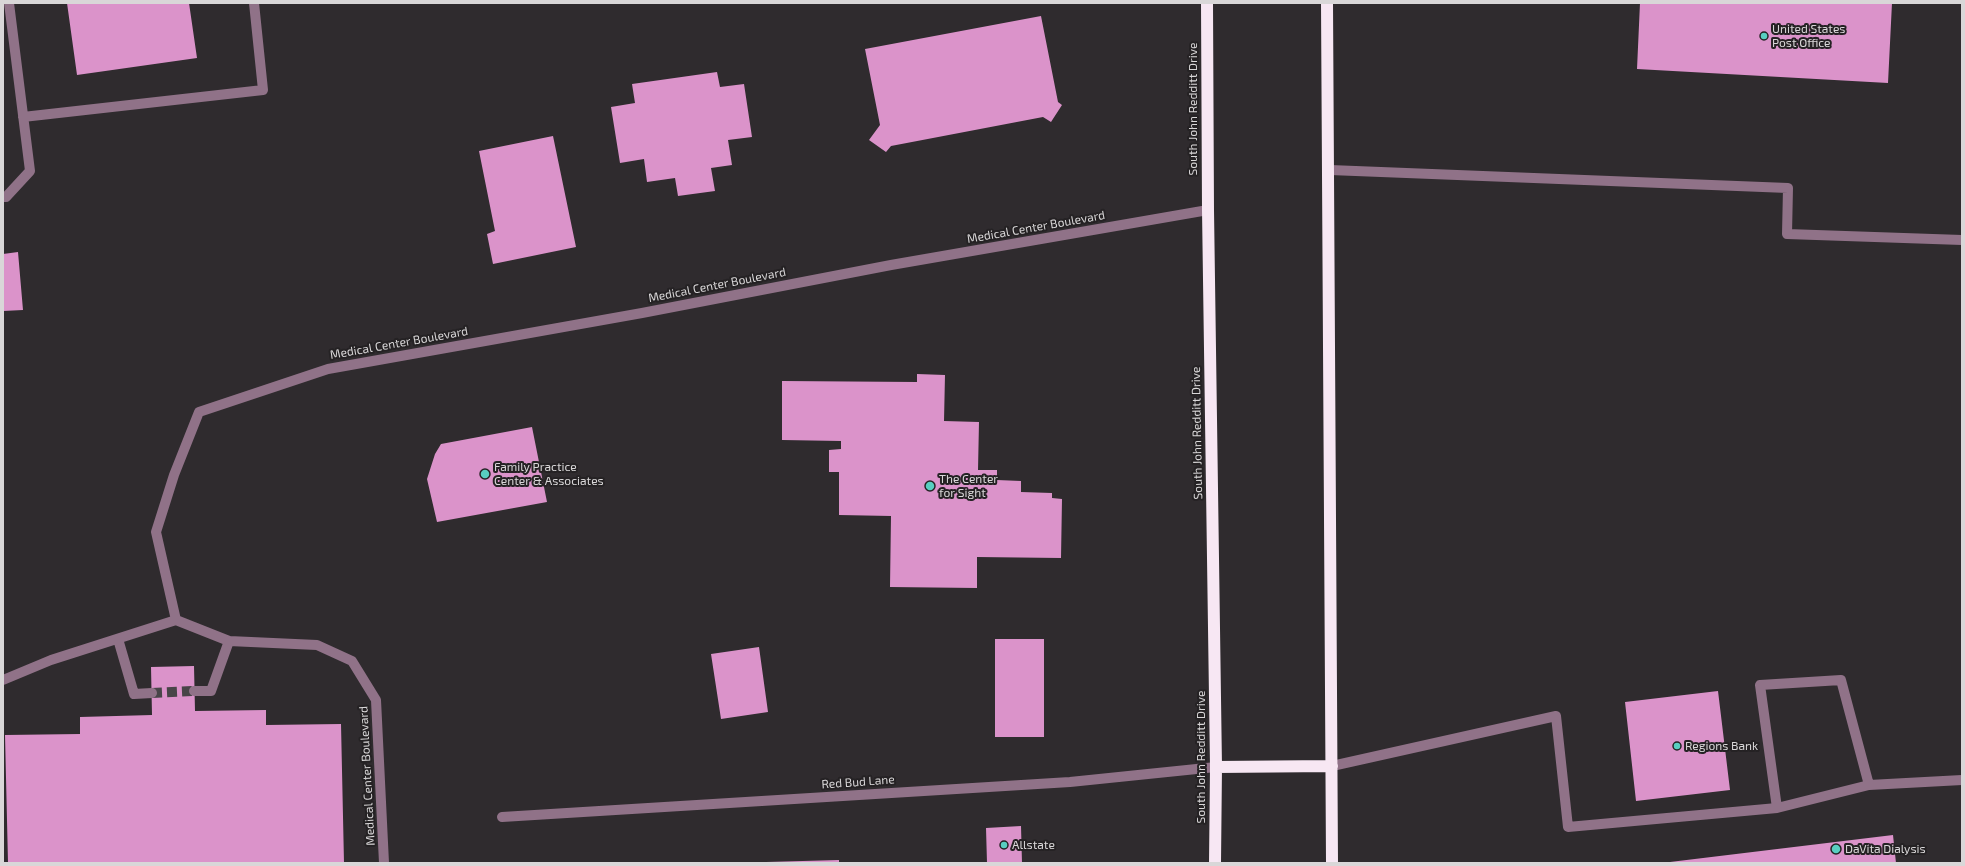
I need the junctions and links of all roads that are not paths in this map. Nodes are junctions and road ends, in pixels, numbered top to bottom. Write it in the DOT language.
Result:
graph roads {
  1 [pos="8,3"];
  2 [pos="254,3"];
  3 [pos="1207,3"];
  4 [pos="1327,3"];
  5 [pos="23,117"];
  6 [pos="1330,170"];
  7 [pos="3,198"];
  8 [pos="1208,210"];
  9 [pos="1962,240"];
  10 [pos="176,620"];
  11 [pos="118,639"];
  12 [pos="229,641"];
  13 [pos="3,680"];
  14 [pos="194,692"];
  15 [pos="152,693"];
  16 [pos="1332,766"];
  17 [pos="1216,767"];
  18 [pos="1962,780"];
  19 [pos="1868,785"];
  20 [pos="1777,808"];
  21 [pos="502,817"];
  22 [pos="384,863"];
  23 [pos="1215,863"];
  24 [pos="1332,863"];
  1 -- 5 [label="street"];
  2 -- 5 [label="street"];
  3 -- 8 [label="highway, South John Redditt Drive"];
  4 -- 6 [label="highway"];
  5 -- 7 [label="street"];
  6 -- 9 [label="street"];
  6 -- 16 [label="highway"];
  8 -- 10 [label="street, Medical Center Boulevard"];
  8 -- 17 [label="highway, South John Redditt Drive"];
  10 -- 11 [label="street"];
  10 -- 12 [label="street, Medical Center Boulevard"];
  11 -- 13 [label="street"];
  11 -- 15 [label="street"];
  12 -- 14 [label="street"];
  12 -- 22 [label="street, Medical Center Boulevard"];
  16 -- 17 [label="highway"];
  16 -- 20 [label="street"];
  16 -- 24 [label="highway"];
  17 -- 21 [label="street, Red Bud Lane"];
  17 -- 23 [label="highway, South John Redditt Drive"];
  18 -- 19 [label="street"];
  19 -- 20 [label="street"];
  19 -- 20 [label="street"];
}
